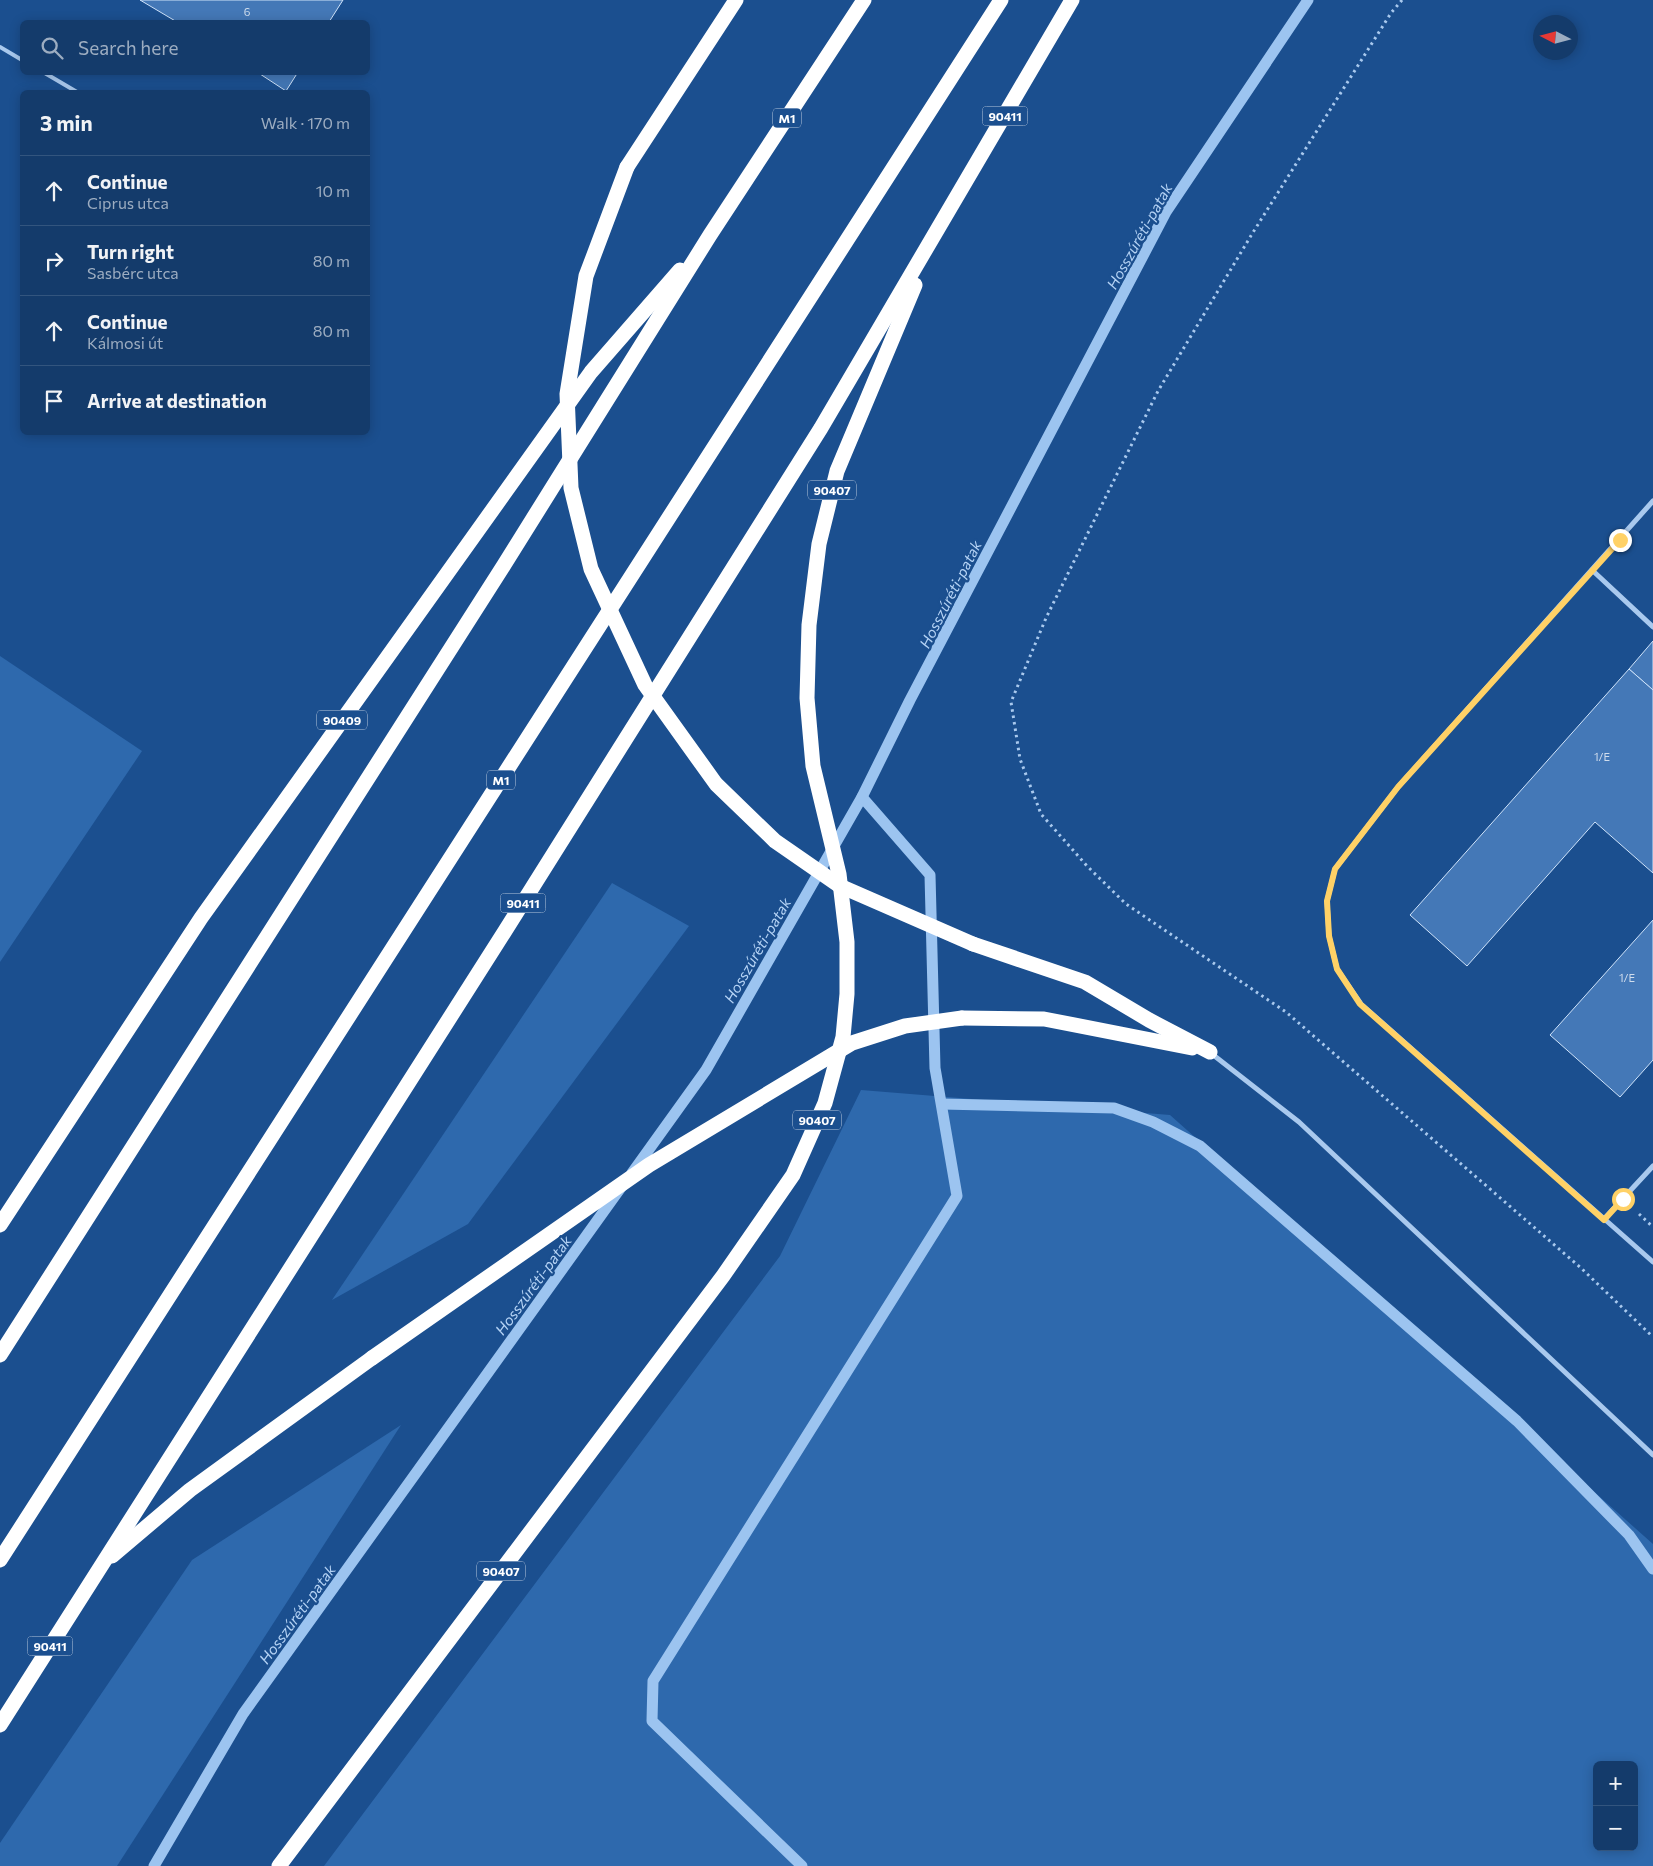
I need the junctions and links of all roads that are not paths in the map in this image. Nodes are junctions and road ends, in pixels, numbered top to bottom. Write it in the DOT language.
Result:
graph roads {
  1 [pos="736,0"];
  2 [pos="864,0"];
  3 [pos="1001,0"];
  4 [pos="1072,0"];
  5 [pos="0,47"];
  6 [pos="20,59"];
  7 [pos="48,75"];
  8 [pos="74,90"];
  9 [pos="937,232"];
  10 [pos="710,235"];
  11 [pos="1653,502"];
  12 [pos="1592,570"];
  13 [pos="1653,627"];
  14 [pos="1210,1052"];
  15 [pos="1653,1166"];
  16 [pos="1604,1220"];
  17 [pos="0,1225"];
  18 [pos="1653,1262"];
  19 [pos="0,1355"];
  20 [pos="1653,1455"];
  21 [pos="0,1560"];
  22 [pos="100,1567"];
  23 [pos="0,1725"];
  24 [pos="279,1866"];
  1 -- 14 [label="highway, bridge"];
  2 -- 10 [label="highway, M1"];
  3 -- 21 [label="highway, M1"];
  4 -- 9 [label="highway, 90411"];
  5 -- 6 [label="lane"];
  7 -- 8 [label="lane"];
  9 -- 22 [label="highway, 90411"];
  9 -- 24 [label="highway, 90407"];
  10 -- 17 [label="highway, 90409"];
  10 -- 19 [label="highway, M1"];
  11 -- 12 [label="street"];
  12 -- 13 [label="street"];
  12 -- 16 [label="street"];
  14 -- 20 [label="street"];
  14 -- 22 [label="highway, bridge"];
  15 -- 16 [label="street"];
  16 -- 18 [label="street"];
  22 -- 23 [label="highway, 90411"];
}
